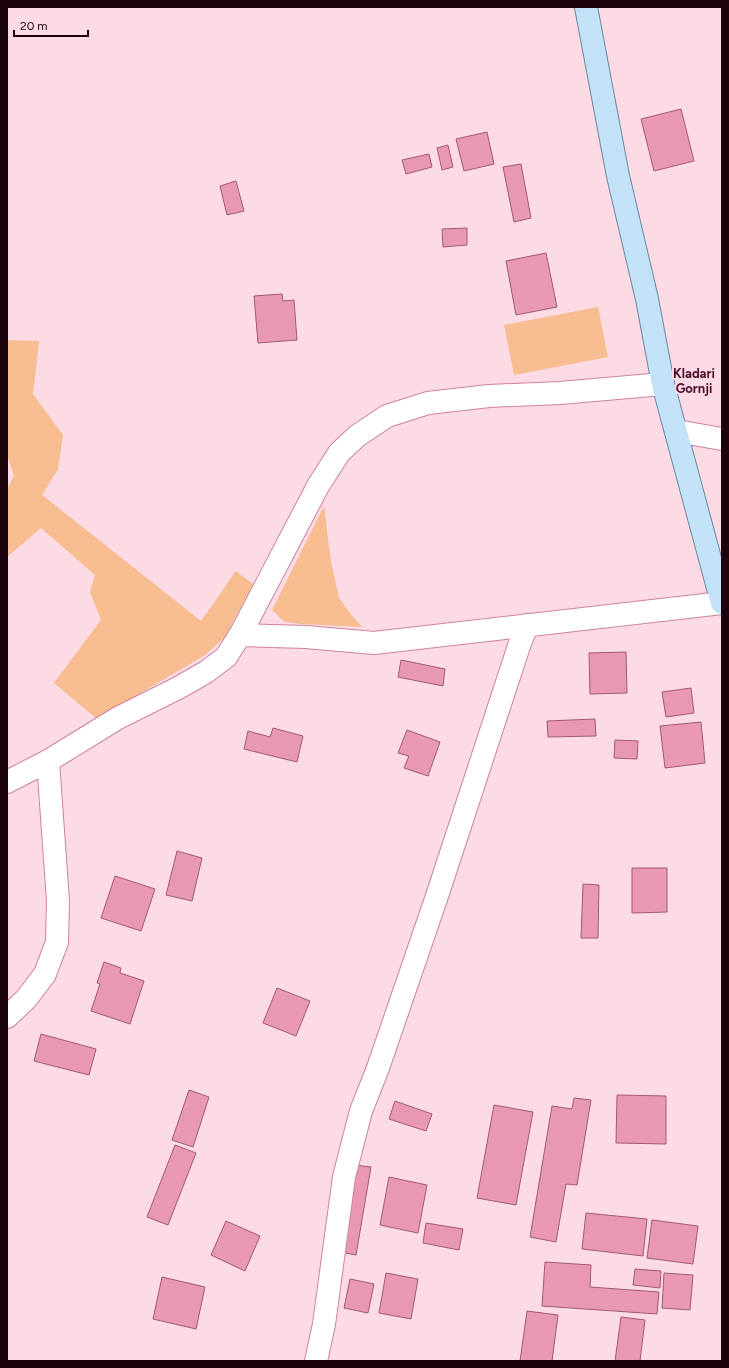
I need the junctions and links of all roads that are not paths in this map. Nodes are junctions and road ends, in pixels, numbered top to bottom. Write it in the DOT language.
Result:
graph roads {
  1 [pos="586,7"];
  2 [pos="663,384"];
  3 [pos="676,431"];
  4 [pos="722,440"];
  5 [pos="722,603"];
  6 [pos="527,626"];
  7 [pos="240,635"];
  8 [pos="48,761"];
  9 [pos="7,782"];
  10 [pos="7,1017"];
  11 [pos="316,1361"];
  1 -- 2 [label="main road"];
  2 -- 3 [label="main road"];
  2 -- 7 [label="street"];
  3 -- 4 [label="street"];
  3 -- 5 [label="main road"];
  5 -- 6 [label="street"];
  6 -- 7 [label="street"];
  6 -- 11 [label="street"];
  7 -- 8 [label="street"];
  8 -- 9 [label="street"];
  8 -- 10 [label="street"];
}
